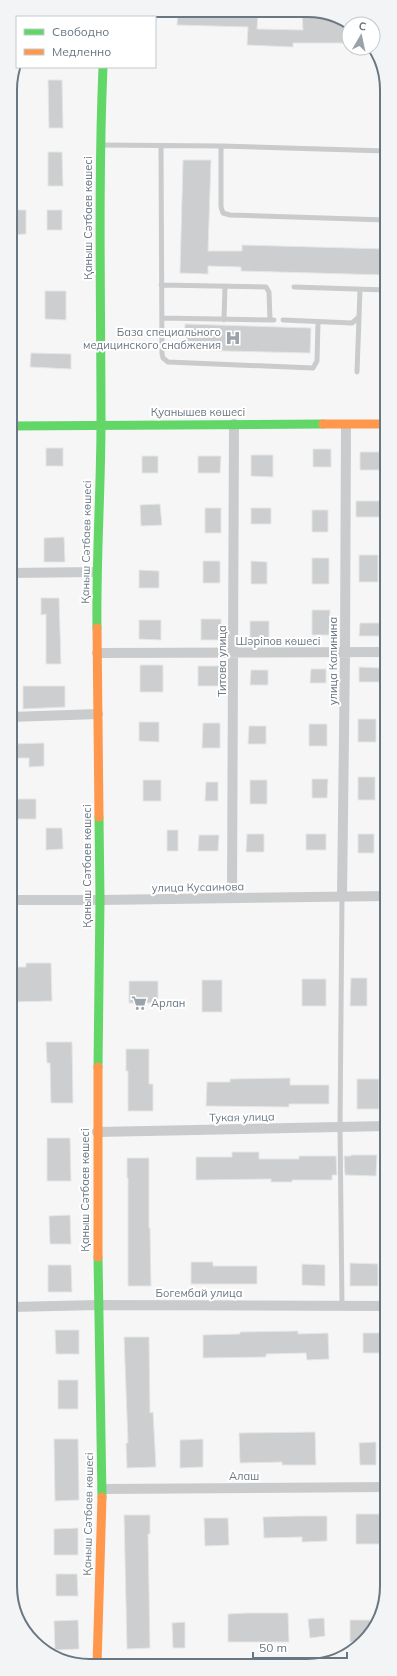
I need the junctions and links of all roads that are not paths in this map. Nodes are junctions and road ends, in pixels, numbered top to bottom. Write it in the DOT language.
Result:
graph roads {
  1 [pos="103,68"];
  2 [pos="100,145"];
  3 [pos="161,146"];
  4 [pos="221,146"];
  5 [pos="380,151"];
  6 [pos="380,220"];
  7 [pos="162,285"];
  8 [pos="225,286"];
  9 [pos="294,287"];
  10 [pos="360,289"];
  11 [pos="380,290"];
  12 [pos="359,317"];
  13 [pos="162,318"];
  14 [pos="224,320"];
  15 [pos="282,320"];
  16 [pos="318,322"];
  17 [pos="357,372"];
  18 [pos="101,424"];
  19 [pos="234,424"];
  20 [pos="380,424"];
  21 [pos="346,425"];
  22 [pos="17,426"];
  23 [pos="96,572"];
  24 [pos="17,573"];
  25 [pos="346,652"];
  26 [pos="380,652"];
  27 [pos="97,653"];
  28 [pos="234,653"];
  29 [pos="98,714"];
  30 [pos="17,717"];
  31 [pos="380,896"];
  32 [pos="342,897"];
  33 [pos="232,898"];
  34 [pos="17,900"];
  35 [pos="100,900"];
  36 [pos="380,1126"];
  37 [pos="340,1127"];
  38 [pos="97,1132"];
  39 [pos="98,1305"];
  40 [pos="342,1306"];
  41 [pos="380,1306"];
  42 [pos="17,1307"];
  43 [pos="380,1487"];
  44 [pos="102,1489"];
  45 [pos="97,1659"];
  1 -- 2 [label="street, Қаныш Сәтбаев көшесі"];
  2 -- 3 [label="lane"];
  2 -- 18 [label="street, Қаныш Сәтбаев көшесі"];
  3 -- 4 [label="lane"];
  3 -- 7 [label="lane"];
  4 -- 5 [label="lane"];
  4 -- 6 [label="lane"];
  7 -- 8 [label="lane"];
  7 -- 13 [label="lane"];
  8 -- 14 [label="lane"];
  8 -- 14 [label="lane"];
  9 -- 10 [label="lane"];
  10 -- 11 [label="lane"];
  10 -- 12 [label="lane"];
  12 -- 16 [label="lane"];
  12 -- 17 [label="lane"];
  13 -- 14 [label="lane"];
  13 -- 16 [label="lane"];
  15 -- 16 [label="lane"];
  18 -- 19 [label="street, Қуанышев көшесі"];
  18 -- 22 [label="street, Қуанышев көшесі"];
  18 -- 23 [label="street, Қаныш Сәтбаев көшесі"];
  19 -- 21 [label="street, Қуанышев көшесі"];
  19 -- 28 [label="street, Титова улица"];
  20 -- 21 [label="street, Қуанышев көшесі"];
  21 -- 25 [label="street, улица Калинина"];
  23 -- 24 [label="street"];
  23 -- 27 [label="street, Қаныш Сәтбаев көшесі"];
  25 -- 26 [label="street, Шәріпов көшесі"];
  25 -- 28 [label="street, Шәріпов көшесі"];
  25 -- 32 [label="street, улица Калинина"];
  27 -- 28 [label="street, Шәріпов көшесі"];
  27 -- 29 [label="street, Қаныш Сәтбаев көшесі"];
  28 -- 33 [label="street, Титова улица"];
  29 -- 30 [label="street"];
  29 -- 35 [label="street, Қаныш Сәтбаев көшесі"];
  31 -- 32 [label="street, улица Кусаинова"];
  32 -- 33 [label="street, улица Кусаинова"];
  32 -- 37 [label="lane"];
  33 -- 35 [label="street, улица Кусаинова"];
  34 -- 35 [label="street, улица Кусаинова"];
  35 -- 38 [label="street, Қаныш Сәтбаев көшесі"];
  36 -- 37 [label="street, Тукая улица"];
  37 -- 38 [label="street, Тукая улица"];
  37 -- 40 [label="lane"];
  38 -- 39 [label="street, Қаныш Сәтбаев көшесі"];
  39 -- 40 [label="street, Богембай улица"];
  39 -- 42 [label="street, Богембай улица"];
  39 -- 44 [label="street, Қаныш Сәтбаев көшесі"];
  40 -- 41 [label="street, Богембай улица"];
  43 -- 44 [label="street, Алаш"];
  44 -- 45 [label="street, Қаныш Сәтбаев көшесі"];
}
